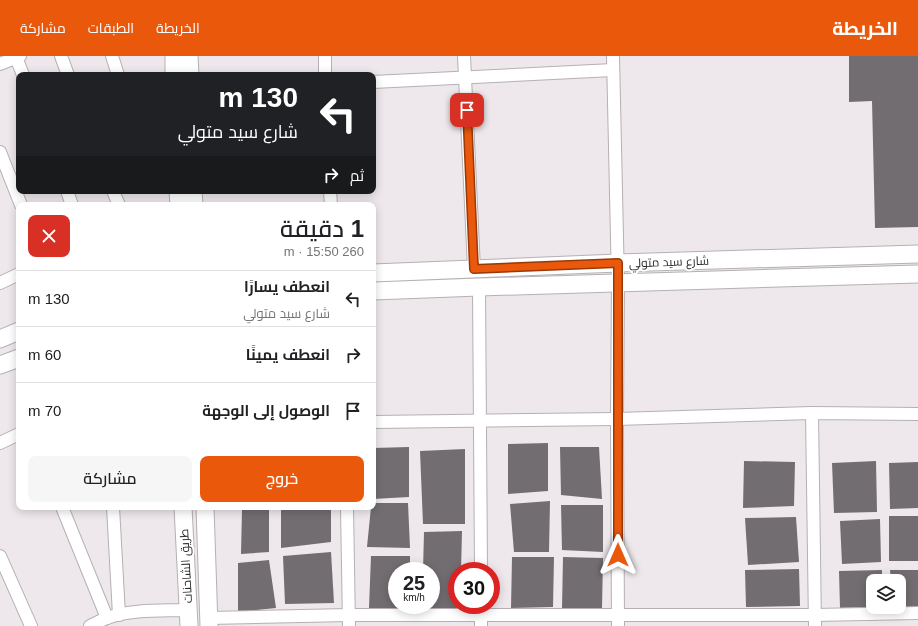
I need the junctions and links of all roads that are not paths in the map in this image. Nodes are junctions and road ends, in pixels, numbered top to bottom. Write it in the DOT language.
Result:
graph roads {
  1 [pos="61,56"];
  2 [pos="112,56"];
  3 [pos="174,56"];
  4 [pos="189,56"];
  5 [pos="325,56"];
  6 [pos="464,56"];
  7 [pos="612,56"];
  8 [pos="18,57"];
  9 [pos="0,64"];
  10 [pos="613,70"];
  11 [pos="21,72"];
  12 [pos="67,72"];
  13 [pos="117,72"];
  14 [pos="174,72"];
  15 [pos="190,72"];
  16 [pos="326,72"];
  17 [pos="465,78"];
  18 [pos="376,82"];
  19 [pos="0,152"];
  20 [pos="16,166"];
  21 [pos="4,171"];
  22 [pos="20,202"];
  23 [pos="918,254"];
  24 [pos="618,263"];
  25 [pos="474,269"];
  26 [pos="376,273"];
  27 [pos="918,274"];
  28 [pos="16,275"];
  29 [pos="1,280"];
  30 [pos="618,283"];
  31 [pos="479,287"];
  32 [pos="376,291"];
  33 [pos="16,332"];
  34 [pos="0,339"];
  35 [pos="16,359"];
  36 [pos="0,365"];
  37 [pos="812,413"];
  38 [pos="918,414"];
  39 [pos="617,418"];
  40 [pos="480,420"];
  41 [pos="376,422"];
  42 [pos="16,435"];
  43 [pos="0,443"];
  44 [pos="63,510"];
  45 [pos="113,510"];
  46 [pos="183,510"];
  47 [pos="205,510"];
  48 [pos="347,510"];
  49 [pos="0,556"];
  50 [pos="481,562"];
  51 [pos="918,613"];
  52 [pos="481,616"];
  53 [pos="113,617"];
  54 [pos="189,618"];
  55 [pos="349,620"];
  56 [pos="618,621"];
  57 [pos="814,621"];
  58 [pos="208,622"];
  59 [pos="31,626"];
  60 [pos="90,626"];
  1 -- 12 [label="street"];
  2 -- 13 [label="street"];
  3 -- 14 [label="street"];
  4 -- 15 [label="street"];
  5 -- 16 [label="street"];
  6 -- 17 [label="street"];
  7 -- 10 [label="street"];
  8 -- 9 [label="street"];
  8 -- 11 [label="street"];
  10 -- 17 [label="street"];
  10 -- 24 [label="street"];
  17 -- 18 [label="street"];
  17 -- 25 [label="street"];
  19 -- 21 [label="street"];
  20 -- 21 [label="street"];
  21 -- 22 [label="street"];
  23 -- 24 [label="street, شارع سيد متولي"];
  24 -- 25 [label="street, شارع سيد متولي"];
  24 -- 30 [label="street"];
  25 -- 26 [label="street, شارع سيد متولي"];
  27 -- 30 [label="street, شارع سيد متولي"];
  28 -- 29 [label="street"];
  30 -- 31 [label="street, شارع سيد متولي"];
  30 -- 39 [label="street"];
  31 -- 32 [label="street, شارع سيد متولي"];
  31 -- 40 [label="street"];
  33 -- 34 [label="street"];
  35 -- 36 [label="street"];
  37 -- 38 [label="street"];
  37 -- 39 [label="street"];
  37 -- 57 [label="street"];
  39 -- 40 [label="street"];
  39 -- 56 [label="street"];
  40 -- 41 [label="street"];
  40 -- 50 [label="street"];
  42 -- 43 [label="street"];
  44 -- 53 [label="street"];
  45 -- 53 [label="street"];
  46 -- 54 [label="street, طريق الشاحنات"];
  47 -- 58 [label="street, طريق الشاحنات"];
  48 -- 55 [label="street"];
  49 -- 59 [label="street"];
  51 -- 57 [label="street"];
  52 -- 55 [label="street"];
  52 -- 56 [label="street"];
  53 -- 54 [label="street"];
  53 -- 60 [label="street"];
  55 -- 58 [label="street"];
  56 -- 57 [label="street"];
}
